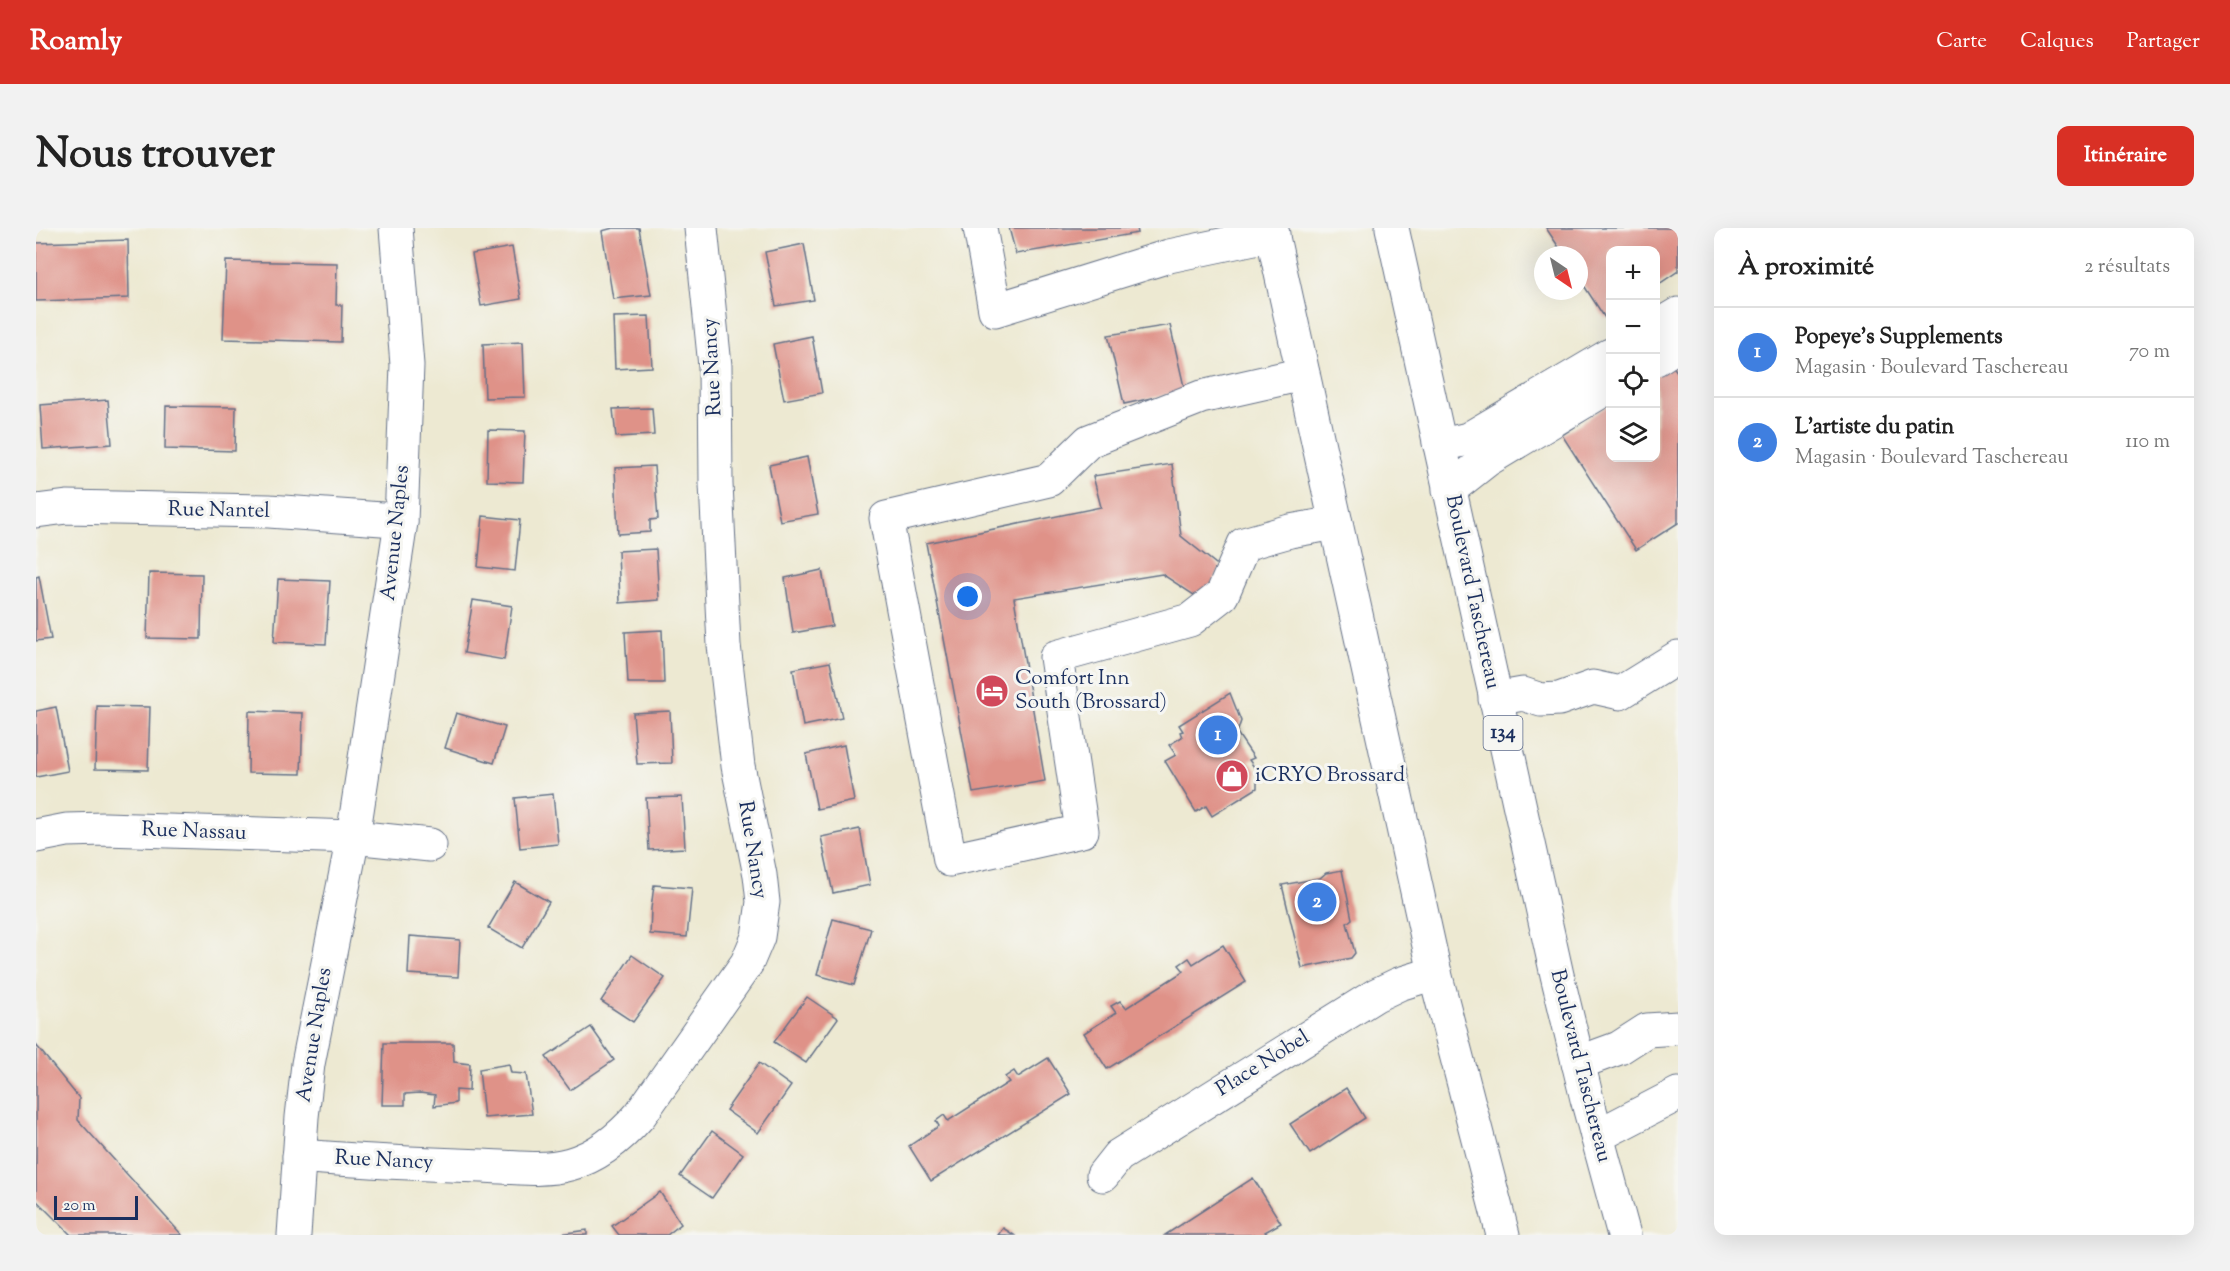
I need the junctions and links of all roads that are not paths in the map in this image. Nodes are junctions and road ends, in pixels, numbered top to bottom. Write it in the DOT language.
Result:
graph roads {
  1 [pos="396,228"];
  2 [pos="701,228"];
  3 [pos="980,228"];
  4 [pos="1392,228"];
  5 [pos="1272,231"];
  6 [pos="1678,314"];
  7 [pos="1660,325"];
  8 [pos="1678,345"];
  9 [pos="1660,356"];
  10 [pos="1606,358"];
  11 [pos="1303,374"];
  12 [pos="1606,389"];
  13 [pos="1439,442"];
  14 [pos="1449,490"];
  15 [pos="36,511"];
  16 [pos="401,522"];
  17 [pos="1336,523"];
  18 [pos="1678,657"];
  19 [pos="1495,699"];
  20 [pos="36,836"];
  21 [pos="353,837"];
  22 [pos="430,845"];
  23 [pos="1435,973"];
  24 [pos="1678,1028"];
  25 [pos="1578,1063"];
  26 [pos="1678,1094"];
  27 [pos="1597,1136"];
  28 [pos="299,1156"];
  29 [pos="1103,1174"];
  30 [pos="294,1235"];
  31 [pos="1503,1235"];
  32 [pos="1624,1235"];
  1 -- 16 [label="street, Avenue Naples"];
  2 -- 28 [label="street, Rue Nancy"];
  3 -- 5 [label="street"];
  4 -- 13 [label="street, Boulevard Taschereau / 134"];
  5 -- 11 [label="street"];
  6 -- 7 [label="street"];
  8 -- 9 [label="street"];
  10 -- 13 [label="street"];
  11 -- 17 [label="street"];
  11 -- 17 [label="street"];
  12 -- 14 [label="street"];
  13 -- 14 [label="street, Boulevard Taschereau / 134"];
  14 -- 19 [label="street, Boulevard Taschereau / 134"];
  15 -- 16 [label="street, Rue Nantel"];
  16 -- 21 [label="street, Avenue Naples"];
  17 -- 23 [label="street"];
  18 -- 19 [label="street"];
  19 -- 25 [label="street, Boulevard Taschereau / 134"];
  20 -- 21 [label="street, Rue Nassau"];
  21 -- 22 [label="street"];
  21 -- 28 [label="street, Avenue Naples"];
  23 -- 29 [label="street, Place Nobel"];
  23 -- 31 [label="street"];
  24 -- 25 [label="street"];
  25 -- 27 [label="street, Boulevard Taschereau / 134"];
  26 -- 27 [label="street"];
  27 -- 32 [label="street, Boulevard Taschereau / 134"];
  28 -- 30 [label="street, Avenue Naples"];
}
